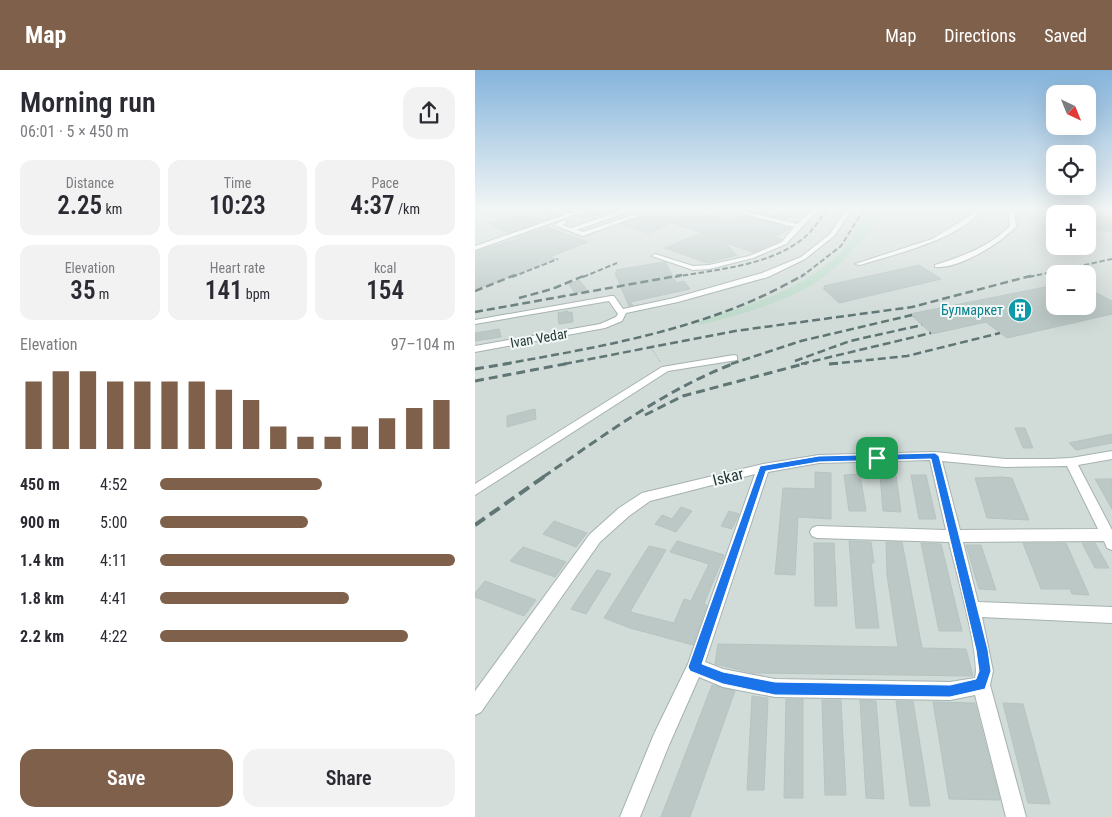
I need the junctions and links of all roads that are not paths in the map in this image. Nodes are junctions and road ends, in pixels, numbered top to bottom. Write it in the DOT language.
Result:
graph roads {
  1 [pos="487,244"];
  2 [pos="782,244"];
  3 [pos="821,244"];
  4 [pos="921,244"];
  5 [pos="992,244"];
  6 [pos="475,248"];
  7 [pos="655,256"];
  8 [pos="857,264"];
  9 [pos="937,266"];
  10 [pos="621,312"];
  11 [pos="475,322"];
  12 [pos="475,350"];
  13 [pos="734,358"];
  14 [pos="1112,455"];
  15 [pos="935,456"];
  16 [pos="1071,462"];
  17 [pos="763,468"];
  18 [pos="475,490"];
  19 [pos="817,532"];
  20 [pos="954,536"];
  21 [pos="1110,540"];
  22 [pos="973,609"];
  23 [pos="1112,615"];
  24 [pos="695,667"];
  25 [pos="981,685"];
  26 [pos="475,706"];
  27 [pos="630,817"];
  28 [pos="1015,817"];
  1 -- 6 [label="street"];
  2 -- 7 [label="street"];
  3 -- 10 [label="street"];
  4 -- 8 [label="street"];
  5 -- 9 [label="street"];
  10 -- 11 [label="street"];
  10 -- 12 [label="street, Ivan Vedar"];
  13 -- 18 [label="street"];
  14 -- 16 [label="street, Iskar"];
  15 -- 16 [label="street, Iskar"];
  15 -- 17 [label="street, Iskar"];
  15 -- 20 [label="street"];
  16 -- 21 [label="street"];
  17 -- 24 [label="street"];
  17 -- 26 [label="street, Iskar"];
  19 -- 20 [label="street"];
  20 -- 21 [label="street"];
  20 -- 22 [label="street"];
  22 -- 23 [label="street"];
  22 -- 25 [label="street"];
  24 -- 25 [label="street"];
  24 -- 27 [label="street"];
  25 -- 28 [label="street"];
}
